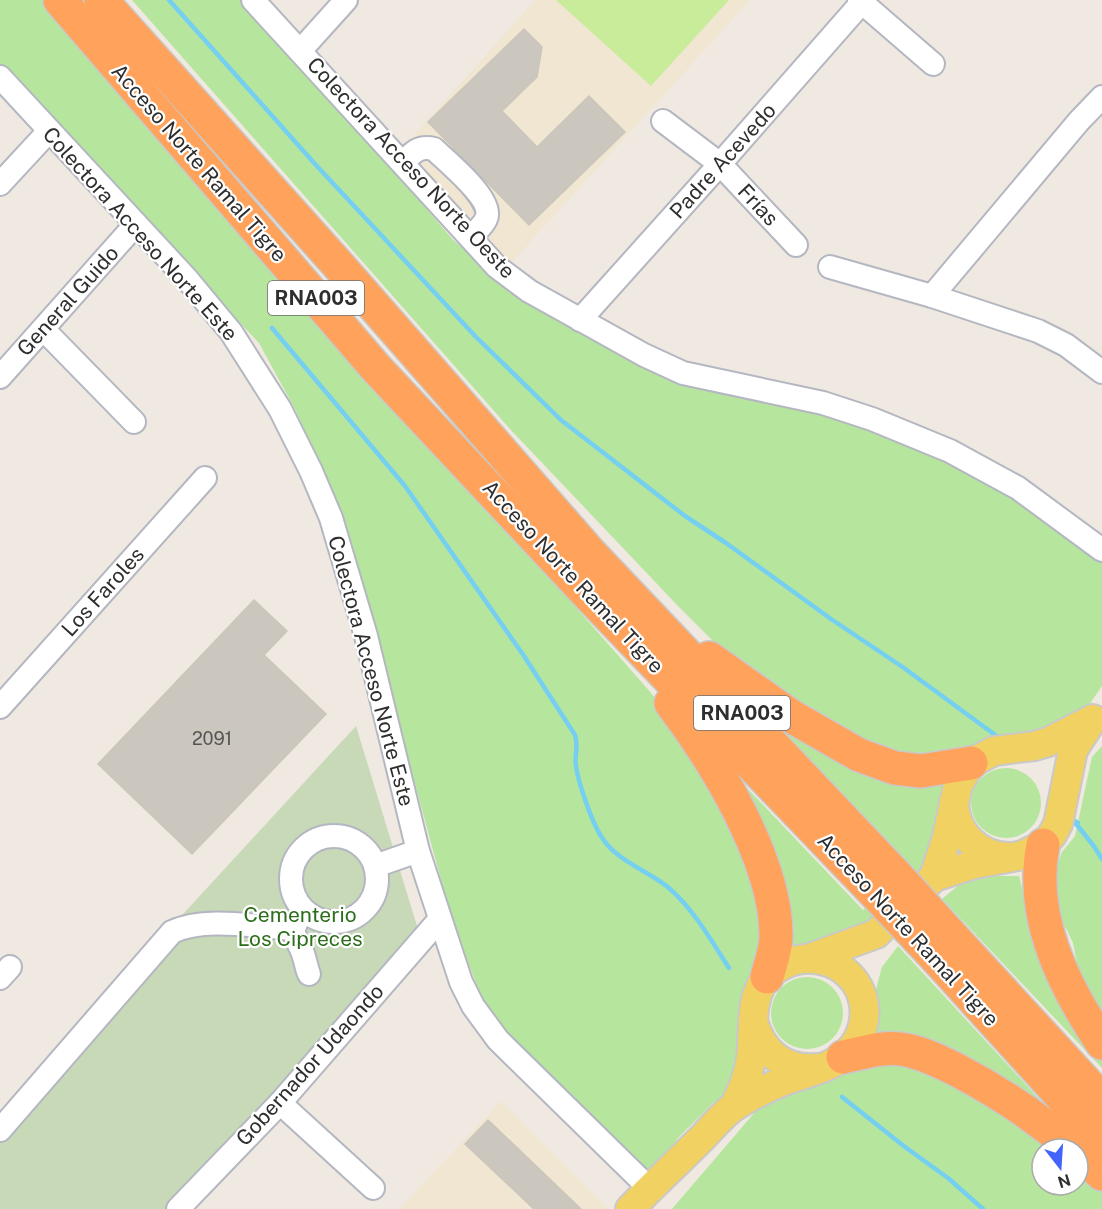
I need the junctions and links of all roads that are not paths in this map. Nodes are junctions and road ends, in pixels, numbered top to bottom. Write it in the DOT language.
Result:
graph roads {
  1 [pos="60,0"];
  2 [pos="101,0"];
  3 [pos="253,0"];
  4 [pos="346,0"];
  5 [pos="862,1"];
  6 [pos="300,51"];
  7 [pos="933,64"];
  8 [pos="0,78"];
  9 [pos="1102,97"];
  10 [pos="663,121"];
  11 [pos="49,131"];
  12 [pos="403,163"];
  13 [pos="720,164"];
  14 [pos="0,184"];
  15 [pos="136,224"];
  16 [pos="471,237"];
  17 [pos="796,245"];
  18 [pos="830,267"];
  19 [pos="932,296"];
  20 [pos="580,320"];
  21 [pos="44,330"];
  22 [pos="1102,372"];
  23 [pos="0,377"];
  24 [pos="134,422"];
  25 [pos="205,478"];
  26 [pos="1102,550"];
  27 [pos="591,554"];
  28 [pos="582,588"];
  29 [pos="0,706"];
  30 [pos="1097,714"];
  31 [pos="1004,749"];
  32 [pos="971,763"];
  33 [pos="955,794"];
  34 [pos="1062,798"];
  35 [pos="1043,845"];
  36 [pos="418,851"];
  37 [pos="1012,857"];
  38 [pos="375,866"];
  39 [pos="934,877"];
  40 [pos="884,883"];
  41 [pos="298,919"];
  42 [pos="440,919"];
  43 [pos="876,934"];
  44 [pos="948,952"];
  45 [pos="810,958"];
  46 [pos="309,974"];
  47 [pos="767,977"];
  48 [pos="862,996"];
  49 [pos="754,1024"];
  50 [pos="1102,1043"];
  51 [pos="831,1062"];
  52 [pos="1102,1100"];
  53 [pos="280,1103"];
  54 [pos="735,1105"];
  55 [pos="0,1130"];
  56 [pos="1059,1137"];
  57 [pos="1102,1141"];
  58 [pos="1090,1163"];
  59 [pos="1102,1174"];
  60 [pos="373,1188"];
  61 [pos="650,1189"];
  62 [pos="178,1209"];
  63 [pos="630,1209"];
  1 -- 28 [label="highway, Acceso Norte Ramal Tigre / RNA003"];
  2 -- 27 [label="highway, Acceso Norte Ramal Tigre / RNA003"];
  3 -- 6 [label="street, Colectora Acceso Norte Oeste"];
  4 -- 6 [label="street"];
  5 -- 7 [label="street"];
  5 -- 13 [label="street, Padre Acevedo"];
  6 -- 12 [label="street, Colectora Acceso Norte Oeste"];
  8 -- 11 [label="street, Colectora Acceso Norte Este"];
  9 -- 19 [label="street"];
  10 -- 13 [label="street, Frías"];
  11 -- 14 [label="street"];
  11 -- 15 [label="street, Colectora Acceso Norte Este"];
  12 -- 16 [label="street, Colectora Acceso Norte Oeste"];
  12 -- 16 [label="street"];
  13 -- 17 [label="street, Frías"];
  13 -- 20 [label="street, Padre Acevedo"];
  15 -- 21 [label="street, General Guido"];
  15 -- 36 [label="street, Colectora Acceso Norte Este"];
  16 -- 20 [label="street, Colectora Acceso Norte Oeste"];
  18 -- 19 [label="street"];
  19 -- 22 [label="street"];
  20 -- 26 [label="street, Colectora Acceso Norte Oeste"];
  21 -- 23 [label="street, General Guido"];
  21 -- 24 [label="street"];
  25 -- 29 [label="street, Los Faroles"];
  27 -- 32 [label="highway"];
  27 -- 40 [label="highway, Acceso Norte Ramal Tigre / RNA003"];
  28 -- 40 [label="highway, Acceso Norte Ramal Tigre / RNA003"];
  28 -- 47 [label="highway"];
  30 -- 31 [label="main road"];
  30 -- 34 [label="main road"];
  31 -- 32 [label="main road"];
  31 -- 34 [label="main road"];
  32 -- 33 [label="main road"];
  33 -- 37 [label="main road"];
  33 -- 39 [label="main road"];
  34 -- 35 [label="main road"];
  35 -- 37 [label="main road"];
  35 -- 50 [label="highway"];
  36 -- 38 [label="street"];
  36 -- 42 [label="street, Colectora Acceso Norte Este"];
  37 -- 39 [label="main road"];
  38 -- 41 [label="street"];
  38 -- 41 [label="street"];
  39 -- 43 [label="main road"];
  40 -- 44 [label="highway, Acceso Norte Ramal Tigre / RNA003, bridge"];
  41 -- 46 [label="street"];
  41 -- 55 [label="street"];
  42 -- 53 [label="street, Gobernador Udaondo"];
  42 -- 61 [label="street, Colectora Acceso Norte Este"];
  43 -- 45 [label="main road"];
  43 -- 48 [label="main road"];
  44 -- 52 [label="highway, Acceso Norte Ramal Tigre / RNA003"];
  44 -- 57 [label="highway, Acceso Norte Ramal Tigre / RNA003"];
  45 -- 47 [label="main road"];
  45 -- 48 [label="main road"];
  47 -- 49 [label="main road"];
  48 -- 51 [label="main road"];
  49 -- 51 [label="main road"];
  49 -- 54 [label="main road"];
  51 -- 54 [label="main road"];
  51 -- 56 [label="highway"];
  53 -- 60 [label="street"];
  53 -- 62 [label="street, Gobernador Udaondo"];
  54 -- 61 [label="main road"];
  58 -- 59 [label="highway"];
  61 -- 63 [label="main road"];
}
